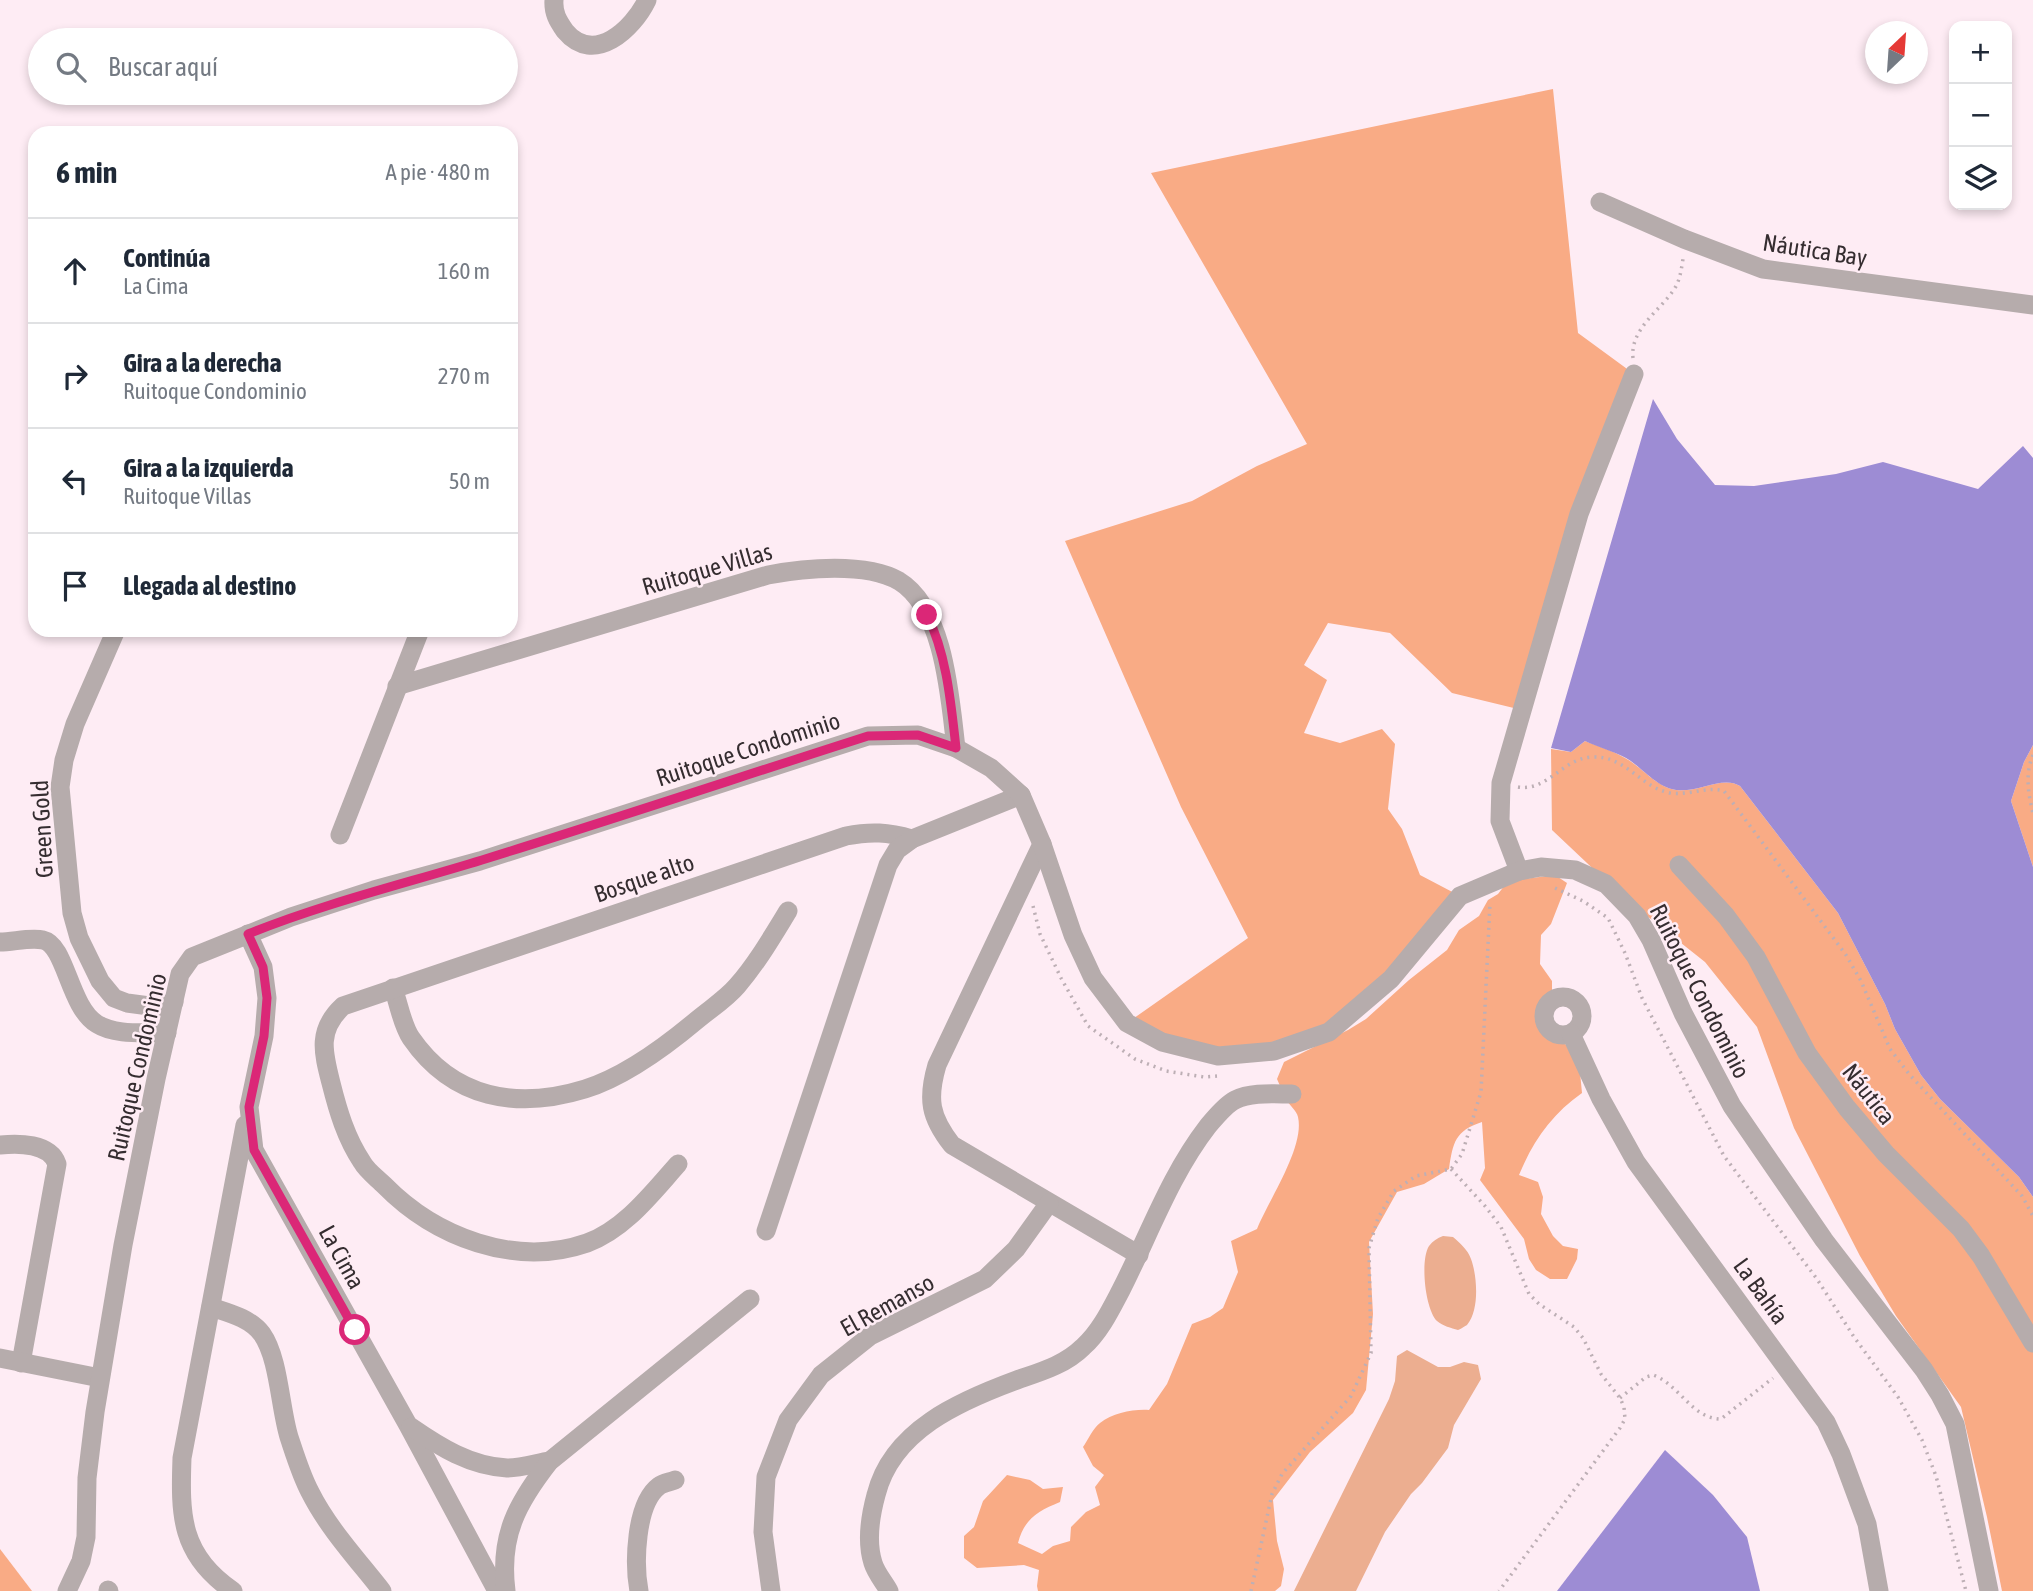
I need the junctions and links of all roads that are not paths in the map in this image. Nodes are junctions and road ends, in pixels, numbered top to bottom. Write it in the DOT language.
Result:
graph roads {
  1 [pos="554,0"];
  2 [pos="647,0"];
  3 [pos="1600,202"];
  4 [pos="2033,306"];
  5 [pos="1634,374"];
  6 [pos="113,637"];
  7 [pos="417,637"];
  8 [pos="397,686"];
  9 [pos="956,748"];
  10 [pos="1021,795"];
  11 [pos="340,835"];
  12 [pos="912,839"];
  13 [pos="1042,844"];
  14 [pos="1679,865"];
  15 [pos="1519,871"];
  16 [pos="788,911"];
  17 [pos="248,934"];
  18 [pos="0,942"];
  19 [pos="393,988"];
  20 [pos="174,1002"];
  21 [pos="138,1005"];
  22 [pos="122,1031"];
  23 [pos="167,1033"];
  24 [pos="1571,1034"];
  25 [pos="1292,1094"];
  26 [pos="249,1107"];
  27 [pos="0,1145"];
  28 [pos="678,1164"];
  29 [pos="1049,1203"];
  30 [pos="766,1231"];
  31 [pos="1139,1255"];
  32 [pos="750,1299"];
  33 [pos="211,1307"];
  34 [pos="2033,1343"];
  35 [pos="0,1358"];
  36 [pos="22,1363"];
  37 [pos="100,1378"];
  38 [pos="408,1425"];
  39 [pos="550,1461"];
  40 [pos="675,1480"];
  41 [pos="67,1591"];
  42 [pos="233,1591"];
  43 [pos="382,1591"];
  44 [pos="497,1591"];
  45 [pos="506,1591"];
  46 [pos="639,1591"];
  47 [pos="771,1591"];
  48 [pos="889,1591"];
  49 [pos="1879,1591"];
  50 [pos="1989,1591"];
  1 -- 2 [label="street"];
  3 -- 4 [label="street, Náutica Bay"];
  5 -- 15 [label="street"];
  6 -- 21 [label="street, Green Gold"];
  7 -- 8 [label="street"];
  8 -- 9 [label="street, Ruitoque Villas"];
  8 -- 11 [label="street"];
  9 -- 10 [label="street, Ruitoque Condominio"];
  9 -- 17 [label="street, Ruitoque Condominio"];
  10 -- 12 [label="street"];
  10 -- 13 [label="street, Ruitoque Condominio"];
  12 -- 19 [label="street, Bosque alto"];
  12 -- 30 [label="street"];
  13 -- 15 [label="street, Ruitoque Condominio"];
  13 -- 29 [label="street"];
  14 -- 34 [label="street, Náutica"];
  15 -- 50 [label="street, Ruitoque Condominio"];
  16 -- 19 [label="street"];
  17 -- 20 [label="street, Ruitoque Condominio"];
  17 -- 26 [label="street, La Cima"];
  18 -- 22 [label="street"];
  19 -- 28 [label="street, Bosque alto"];
  20 -- 21 [label="street"];
  20 -- 23 [label="street, Ruitoque Condominio"];
  21 -- 22 [label="street"];
  22 -- 23 [label="street"];
  23 -- 37 [label="street, Ruitoque Condominio"];
  24 -- 49 [label="street, La Bahía"];
  25 -- 31 [label="street"];
  26 -- 33 [label="street, La Cima"];
  26 -- 38 [label="street, La Cima"];
  27 -- 36 [label="street"];
  29 -- 31 [label="street"];
  29 -- 47 [label="street, El Remanso"];
  31 -- 48 [label="street"];
  32 -- 39 [label="street, La Cima"];
  33 -- 42 [label="street, La Cima"];
  33 -- 43 [label="street"];
  35 -- 36 [label="street"];
  36 -- 37 [label="street"];
  37 -- 41 [label="street, Ruitoque Condominio"];
  38 -- 39 [label="street, La Cima"];
  38 -- 44 [label="street, La Cima"];
  39 -- 45 [label="street, La Cima"];
  40 -- 46 [label="street"];
}
